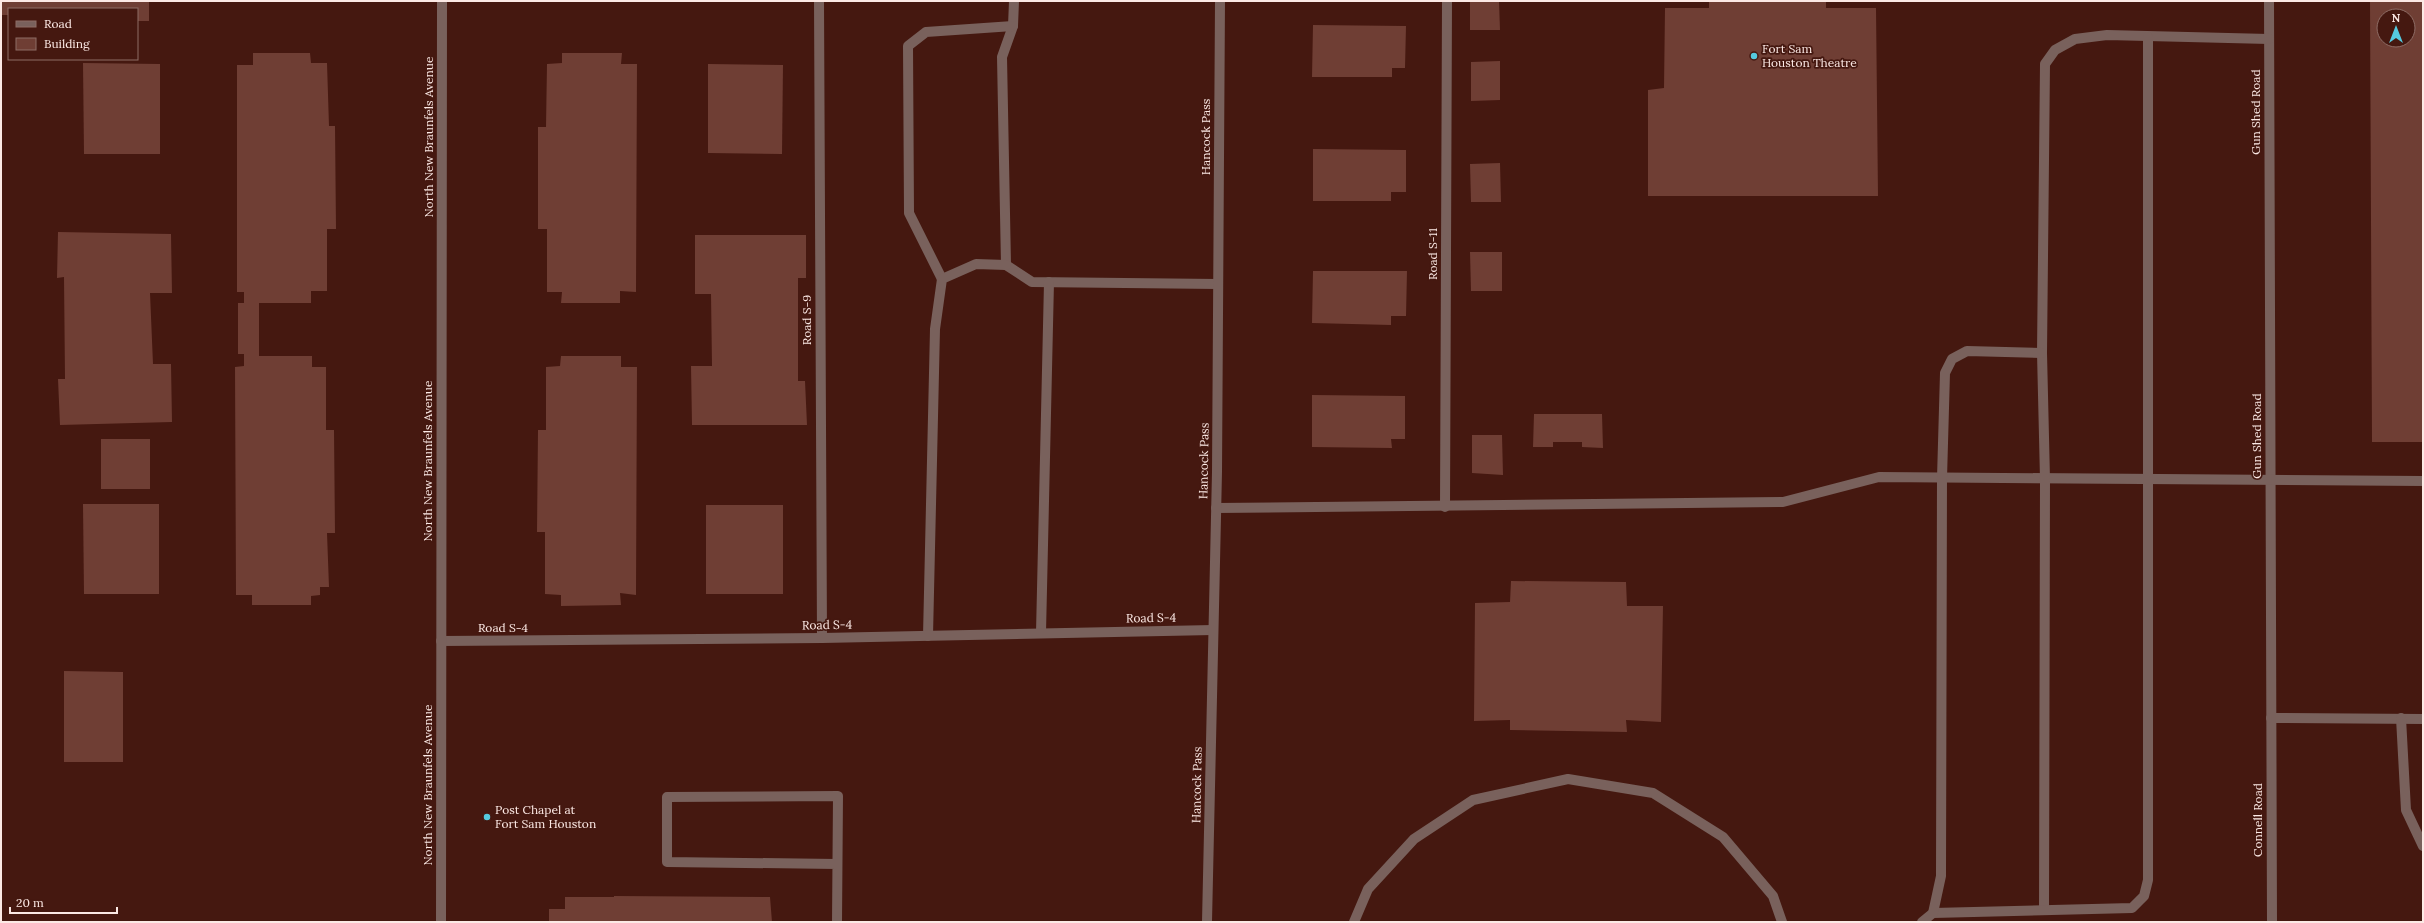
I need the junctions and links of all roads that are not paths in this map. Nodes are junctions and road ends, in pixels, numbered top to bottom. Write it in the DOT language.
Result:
graph roads {
  1 [pos="442,1"];
  2 [pos="819,1"];
  3 [pos="1014,1"];
  4 [pos="1220,1"];
  5 [pos="1447,1"];
  6 [pos="2269,1"];
  7 [pos="1013,26"];
  8 [pos="2148,37"];
  9 [pos="2269,39"];
  10 [pos="1006,265"];
  11 [pos="942,279"];
  12 [pos="1049,282"];
  13 [pos="1218,284"];
  14 [pos="2042,353"];
  15 [pos="1942,478"];
  16 [pos="2045,479"];
  17 [pos="2148,479"];
  18 [pos="2270,480"];
  19 [pos="2423,481"];
  20 [pos="1445,507"];
  21 [pos="1216,508"];
  22 [pos="1213,630"];
  23 [pos="1041,633"];
  24 [pos="928,636"];
  25 [pos="822,638"];
  26 [pos="441,641"];
  27 [pos="2271,718"];
  28 [pos="2401,718"];
  29 [pos="2423,718"];
  30 [pos="2423,846"];
  31 [pos="837,864"];
  32 [pos="2044,910"];
  33 [pos="1933,913"];
  34 [pos="441,922"];
  35 [pos="837,922"];
  36 [pos="1207,922"];
  37 [pos="1354,922"];
  38 [pos="1782,922"];
  39 [pos="1922,922"];
  40 [pos="2272,922"];
  1 -- 26 [label="street, North New Braunfels Avenue"];
  2 -- 25 [label="street, Road S-9"];
  3 -- 7 [label="street"];
  4 -- 13 [label="street, Hancock Pass"];
  5 -- 20 [label="street, Road S-11"];
  6 -- 9 [label="street, Gun Shed Road"];
  7 -- 10 [label="street"];
  7 -- 11 [label="street"];
  8 -- 9 [label="street"];
  8 -- 14 [label="street"];
  8 -- 17 [label="street"];
  9 -- 18 [label="street, Gun Shed Road"];
  10 -- 11 [label="street"];
  10 -- 12 [label="street"];
  11 -- 24 [label="street"];
  12 -- 13 [label="street"];
  12 -- 23 [label="street"];
  13 -- 21 [label="street, Hancock Pass"];
  14 -- 15 [label="street"];
  14 -- 16 [label="street"];
  15 -- 16 [label="street"];
  15 -- 20 [label="street"];
  15 -- 33 [label="street"];
  16 -- 17 [label="street"];
  16 -- 32 [label="street"];
  17 -- 18 [label="street"];
  17 -- 32 [label="street"];
  18 -- 19 [label="street"];
  18 -- 27 [label="street, Gun Shed Road"];
  20 -- 21 [label="street"];
  21 -- 22 [label="street, Hancock Pass"];
  22 -- 23 [label="street, Road S-4"];
  22 -- 36 [label="street, Hancock Pass"];
  23 -- 24 [label="street, Road S-4"];
  24 -- 25 [label="street, Road S-4"];
  25 -- 26 [label="street, Road S-4"];
  26 -- 34 [label="street, North New Braunfels Avenue"];
  27 -- 28 [label="street"];
  27 -- 40 [label="street, Connell Road"];
  28 -- 29 [label="street"];
  28 -- 30 [label="street"];
  31 -- 31 [label="street"];
  31 -- 35 [label="street"];
  32 -- 33 [label="street"];
  33 -- 39 [label="street"];
  37 -- 38 [label="street"];
}
